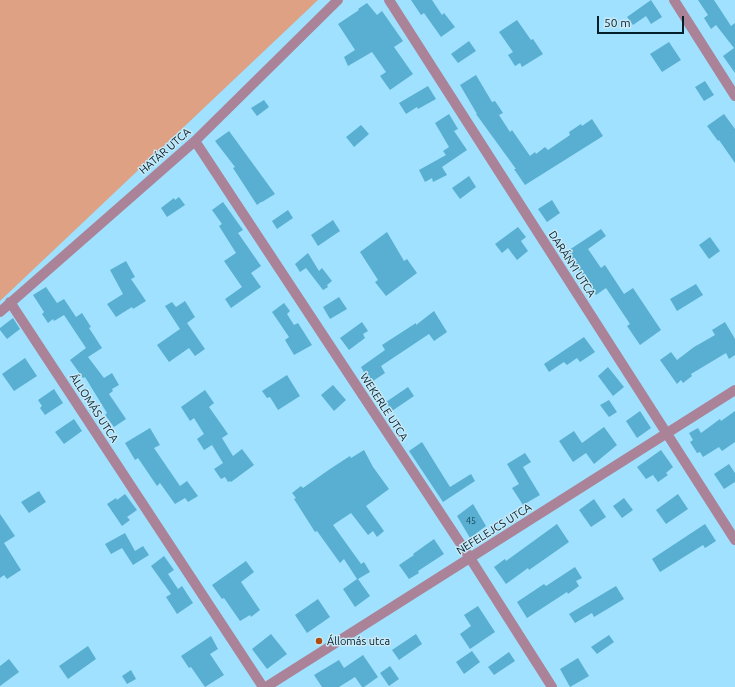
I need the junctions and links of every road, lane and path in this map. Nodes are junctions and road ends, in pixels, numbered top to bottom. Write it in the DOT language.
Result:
graph roads {
  1 [pos="338,0"];
  2 [pos="389,0"];
  3 [pos="674,0"];
  4 [pos="735,96"];
  5 [pos="195,141"];
  6 [pos="10,302"];
  7 [pos="0,312"];
  8 [pos="735,390"];
  9 [pos="666,434"];
  10 [pos="735,540"];
  11 [pos="470,558"];
  12 [pos="265,687"];
  13 [pos="552,687"];
  1 -- 5 [label="street, HATÁR UTCA"];
  2 -- 9 [label="street, DARÁNYI UTCA"];
  3 -- 4 [label="street"];
  5 -- 6 [label="street, HATÁR UTCA"];
  5 -- 11 [label="street, WEKERLE UTCA"];
  6 -- 7 [label="street, HATÁR UTCA"];
  6 -- 12 [label="street, ÁLLOMÁS UTCA"];
  8 -- 9 [label="street, NEFELEJCS UTCA"];
  9 -- 10 [label="street, DARÁNYI UTCA"];
  9 -- 11 [label="street, NEFELEJCS UTCA"];
  11 -- 12 [label="street, NEFELEJCS UTCA"];
  11 -- 13 [label="street, WEKERLE UTCA"];
}
